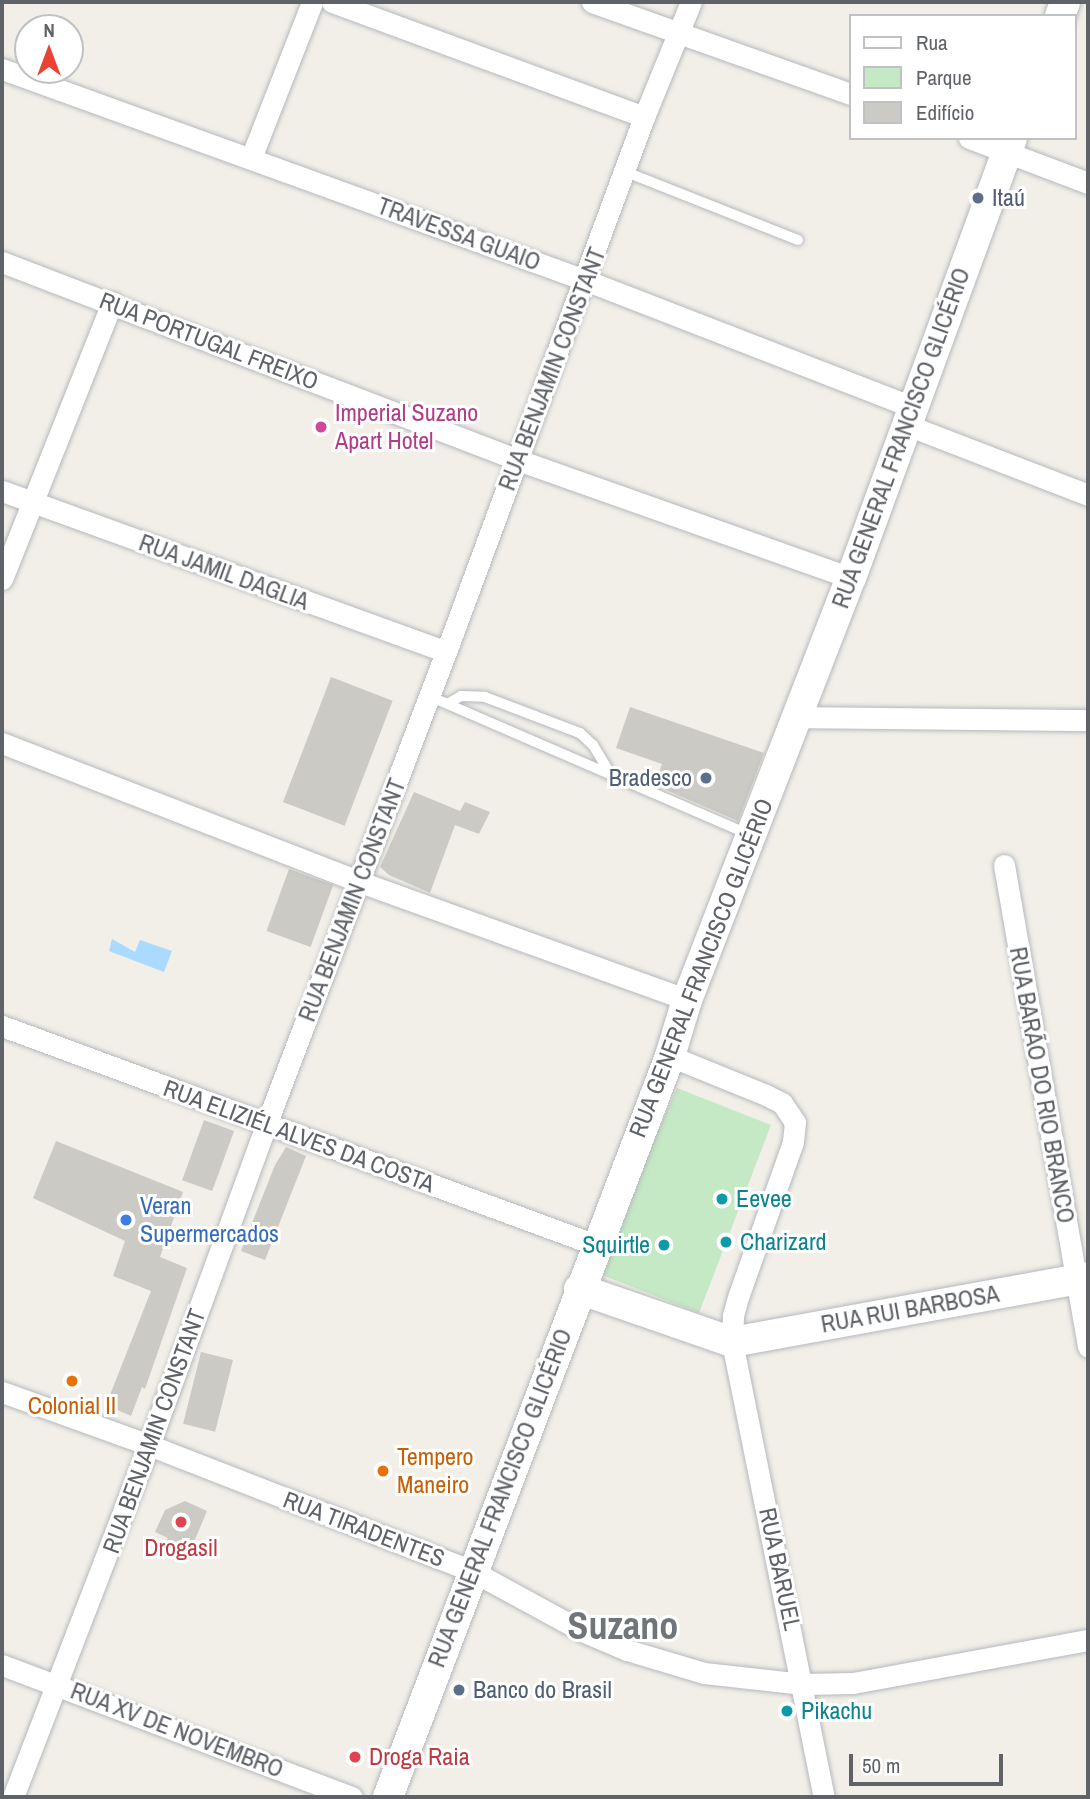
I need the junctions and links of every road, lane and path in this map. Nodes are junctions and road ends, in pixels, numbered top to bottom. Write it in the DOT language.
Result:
graph roads {
  1 [pos="312,2"];
  2 [pos="332,2"];
  3 [pos="592,2"];
  4 [pos="691,2"];
  5 [pos="678,34"];
  6 [pos="2,69"];
  7 [pos="848,93"];
  8 [pos="644,117"];
  9 [pos="980,140"];
  10 [pos="1009,145"];
  11 [pos="251,158"];
  12 [pos="626,173"];
  13 [pos="1088,183"];
  14 [pos="799,240"];
  15 [pos="2,262"];
  16 [pos="585,280"];
  17 [pos="112,302"];
  18 [pos="910,416"];
  19 [pos="518,460"];
  20 [pos="2,491"];
  21 [pos="1088,495"];
  22 [pos="31,502"];
  23 [pos="851,578"];
  24 [pos="2,579"];
  25 [pos="446,652"];
  26 [pos="439,700"];
  27 [pos="797,717"];
  28 [pos="1088,720"];
  29 [pos="2,743"];
  30 [pos="608,772"];
  31 [pos="750,835"];
  32 [pos="1004,865"];
  33 [pos="360,882"];
  34 [pos="687,1000"];
  35 [pos="2,1026"];
  36 [pos="670,1056"];
  37 [pos="266,1125"];
  38 [pos="596,1245"];
  39 [pos="1082,1278"];
  40 [pos="579,1289"];
  41 [pos="732,1342"];
  42 [pos="1088,1348"];
  43 [pos="2,1392"];
  44 [pos="149,1445"];
  45 [pos="472,1571"];
  46 [pos="1088,1640"];
  47 [pos="2,1665"];
  48 [pos="803,1684"];
  49 [pos="59,1685"];
  50 [pos="13,1797"];
  51 [pos="352,1797"];
  52 [pos="388,1797"];
  53 [pos="824,1797"];
  1 -- 11 [label="street"];
  2 -- 8 [label="street"];
  3 -- 5 [label="street"];
  4 -- 5 [label="street, RUA BENJAMIN CONSTANT"];
  5 -- 7 [label="street"];
  5 -- 8 [label="street, RUA BENJAMIN CONSTANT"];
  6 -- 11 [label="street, TRAVESSA GUAIO"];
  8 -- 12 [label="street, RUA BENJAMIN CONSTANT"];
  9 -- 10 [label="street"];
  10 -- 13 [label="street"];
  10 -- 18 [label="main road, RUA GENERAL FRANCISCO GLICÉRIO"];
  11 -- 16 [label="street, TRAVESSA GUAIO"];
  12 -- 14 [label="lane"];
  12 -- 16 [label="street, RUA BENJAMIN CONSTANT"];
  15 -- 17 [label="street, RUA PORTUGAL FREIXO"];
  16 -- 18 [label="street, TRAVESSA GUAIO"];
  16 -- 19 [label="street, RUA BENJAMIN CONSTANT"];
  17 -- 19 [label="street, RUA PORTUGAL FREIXO"];
  17 -- 22 [label="street"];
  18 -- 21 [label="street, TRAVESSA GUAIO"];
  18 -- 23 [label="main road, RUA GENERAL FRANCISCO GLICÉRIO"];
  19 -- 23 [label="street, RUA PORTUGAL FREIXO"];
  19 -- 25 [label="street, RUA BENJAMIN CONSTANT"];
  20 -- 22 [label="street, RUA JAMIL DAGLIA"];
  22 -- 24 [label="street"];
  22 -- 25 [label="street, RUA JAMIL DAGLIA"];
  23 -- 27 [label="main road, RUA GENERAL FRANCISCO GLICÉRIO"];
  25 -- 26 [label="street, RUA BENJAMIN CONSTANT"];
  26 -- 30 [label="lane"];
  26 -- 30 [label="lane"];
  26 -- 33 [label="street, RUA BENJAMIN CONSTANT"];
  27 -- 28 [label="street"];
  27 -- 31 [label="main road, RUA GENERAL FRANCISCO GLICÉRIO"];
  29 -- 33 [label="street"];
  30 -- 31 [label="lane"];
  31 -- 34 [label="main road, RUA GENERAL FRANCISCO GLICÉRIO"];
  32 -- 39 [label="street, RUA BARÃO DO RIO BRANCO"];
  33 -- 34 [label="street"];
  33 -- 37 [label="street, RUA BENJAMIN CONSTANT"];
  34 -- 36 [label="main road, RUA GENERAL FRANCISCO GLICÉRIO"];
  35 -- 37 [label="street, RUA ELIZIÉL ALVES DA COSTA"];
  36 -- 38 [label="main road, RUA GENERAL FRANCISCO GLICÉRIO"];
  36 -- 41 [label="street, RUA BARUEL"];
  37 -- 38 [label="street, RUA ELIZIÉL ALVES DA COSTA"];
  37 -- 44 [label="street, RUA BENJAMIN CONSTANT"];
  38 -- 40 [label="main road, RUA GENERAL FRANCISCO GLICÉRIO"];
  39 -- 41 [label="main road, RUA RUI BARBOSA"];
  39 -- 42 [label="street, RUA BARÃO DO RIO BRANCO"];
  40 -- 41 [label="main road"];
  40 -- 45 [label="main road, RUA GENERAL FRANCISCO GLICÉRIO"];
  41 -- 48 [label="street, RUA BARUEL"];
  43 -- 44 [label="street, RUA TIRADENTES"];
  44 -- 45 [label="street, RUA TIRADENTES"];
  44 -- 49 [label="street, RUA BENJAMIN CONSTANT"];
  45 -- 48 [label="street, RUA TIRADENTES"];
  45 -- 52 [label="main road, RUA GENERAL FRANCISCO GLICÉRIO"];
  46 -- 48 [label="street, RUA TIRADENTES"];
  47 -- 49 [label="street, RUA XV DE NOVEMBRO"];
  48 -- 53 [label="street, RUA BARUEL"];
  49 -- 50 [label="street, RUA BENJAMIN CONSTANT"];
  49 -- 51 [label="street, RUA XV DE NOVEMBRO"];
}
